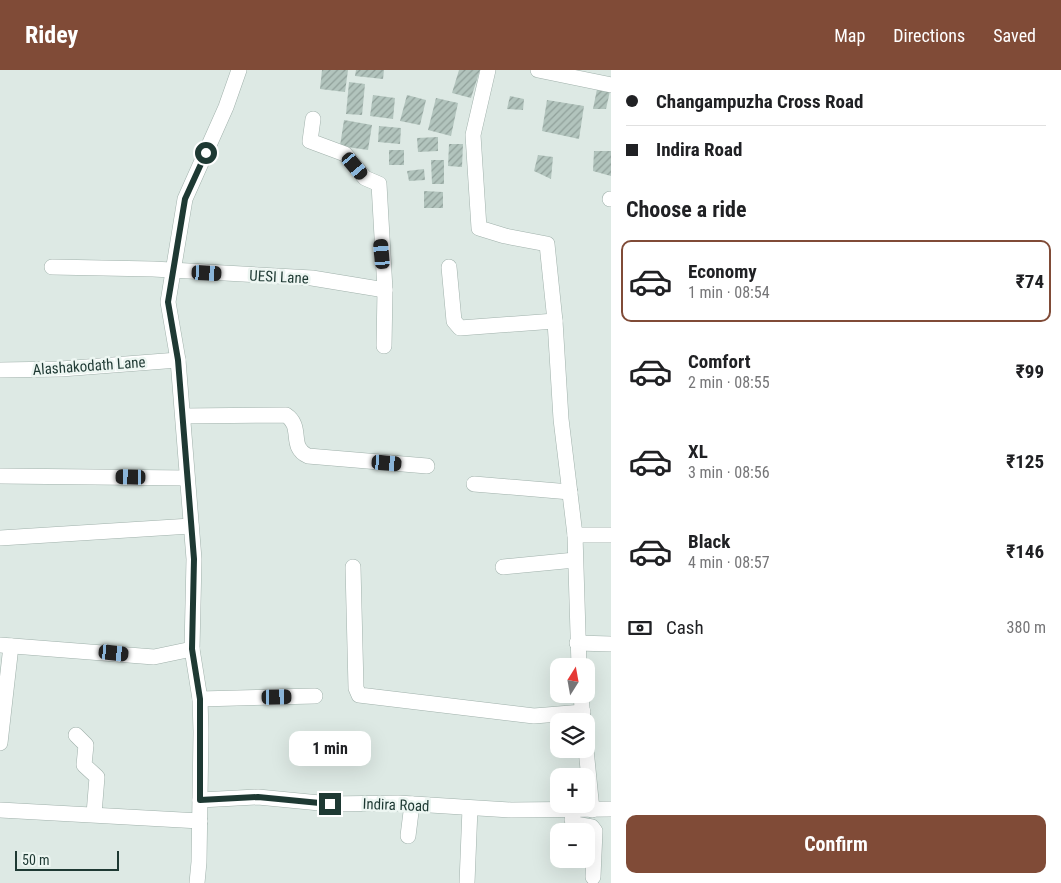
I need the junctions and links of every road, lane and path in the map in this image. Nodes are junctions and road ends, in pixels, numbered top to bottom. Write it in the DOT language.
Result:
graph roads {
  1 [pos="239,70"];
  2 [pos="488,70"];
  3 [pos="538,70"];
  4 [pos="611,85"];
  5 [pos="313,119"];
  6 [pos="52,267"];
  7 [pos="449,267"];
  8 [pos="172,271"];
  9 [pos="385,290"];
  10 [pos="555,321"];
  11 [pos="384,346"];
  12 [pos="178,360"];
  13 [pos="0,370"];
  14 [pos="183,416"];
  15 [pos="427,466"];
  16 [pos="0,476"];
  17 [pos="187,478"];
  18 [pos="474,484"];
  19 [pos="570,492"];
  20 [pos="191,526"];
  21 [pos="611,534"];
  22 [pos="574,535"];
  23 [pos="0,538"];
  24 [pos="575,560"];
  25 [pos="503,566"];
  26 [pos="353,567"];
  27 [pos="577,643"];
  28 [pos="611,644"];
  29 [pos="6,646"];
  30 [pos="192,649"];
  31 [pos="578,658"];
  32 [pos="315,696"];
  33 [pos="200,699"];
  34 [pos="550,715"];
  35 [pos="76,735"];
  36 [pos="0,743"];
  37 [pos="200,800"];
  38 [pos="412,804"];
  39 [pos="470,808"];
  40 [pos="611,809"];
  41 [pos="0,810"];
  42 [pos="550,810"];
  43 [pos="595,810"];
  44 [pos="573,813"];
  45 [pos="94,814"];
  46 [pos="200,821"];
  47 [pos="408,836"];
  48 [pos="593,877"];
  49 [pos="197,883"];
  50 [pos="467,883"];
  1 -- 8 [label="street"];
  2 -- 10 [label="street"];
  3 -- 4 [label="street"];
  5 -- 9 [label="street"];
  6 -- 8 [label="street, UESI Lane"];
  7 -- 10 [label="street"];
  8 -- 9 [label="street, UESI Lane"];
  8 -- 12 [label="street"];
  9 -- 11 [label="street"];
  10 -- 19 [label="street"];
  12 -- 13 [label="street, Alashakodath Lane"];
  12 -- 14 [label="street"];
  14 -- 15 [label="street"];
  14 -- 17 [label="street"];
  16 -- 17 [label="street"];
  17 -- 20 [label="street"];
  18 -- 19 [label="street"];
  19 -- 22 [label="street"];
  20 -- 23 [label="street"];
  20 -- 30 [label="street"];
  21 -- 22 [label="street"];
  22 -- 24 [label="street"];
  24 -- 25 [label="street"];
  24 -- 27 [label="street"];
  26 -- 34 [label="street"];
  27 -- 28 [label="street"];
  27 -- 31 [label="street"];
  29 -- 30 [label="street"];
  29 -- 36 [label="street"];
  30 -- 33 [label="street"];
  32 -- 33 [label="street"];
  33 -- 37 [label="street"];
  35 -- 45 [label="street"];
  37 -- 38 [label="street, Indira Road"];
  37 -- 46 [label="street"];
  38 -- 39 [label="street, Indira Road"];
  38 -- 47 [label="street"];
  39 -- 42 [label="street, Indira Road"];
  39 -- 50 [label="street"];
  40 -- 43 [label="street, Indira Road"];
  41 -- 45 [label="street"];
  44 -- 48 [label="street"];
  45 -- 46 [label="street"];
  46 -- 49 [label="street"];
}
